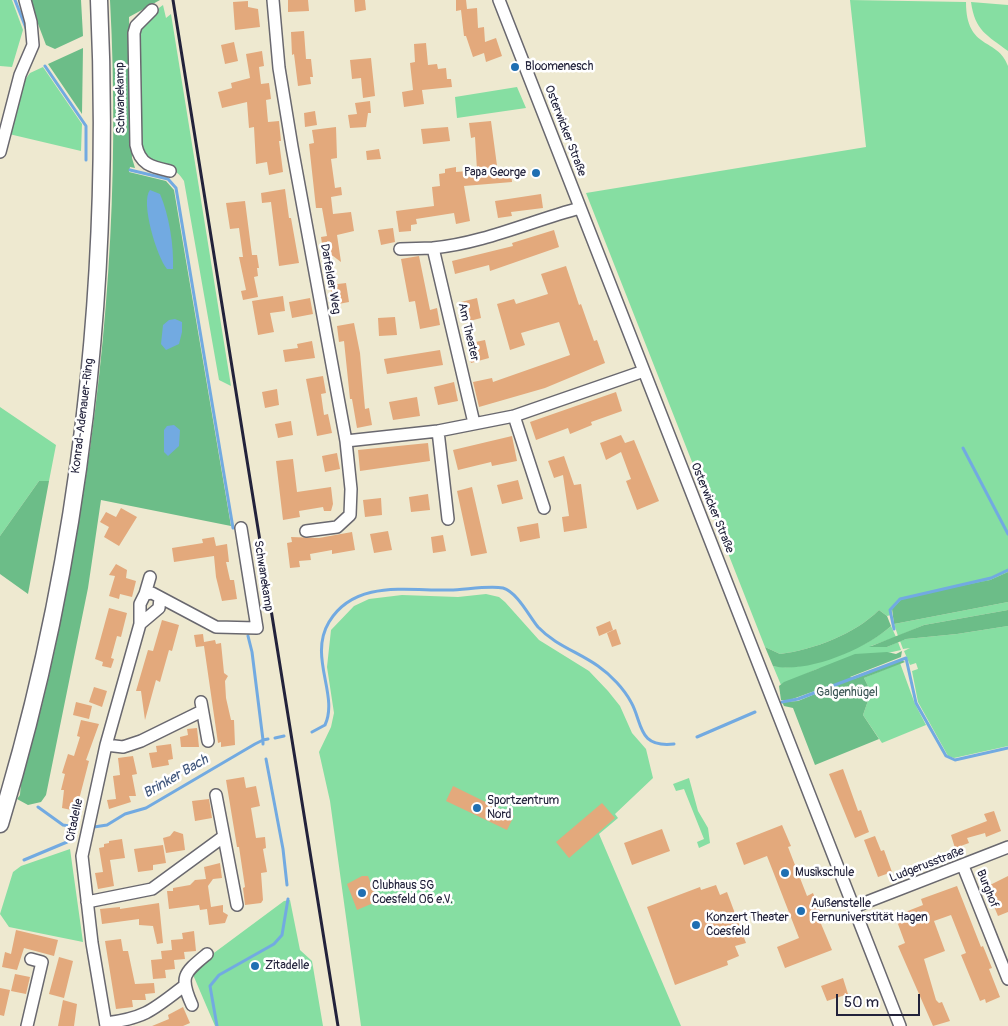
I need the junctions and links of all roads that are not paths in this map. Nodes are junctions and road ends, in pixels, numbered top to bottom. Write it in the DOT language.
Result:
graph roads {
  1 [pos="25,0"];
  2 [pos="99,0"];
  3 [pos="273,0"];
  4 [pos="499,0"];
  5 [pos="152,10"];
  6 [pos="0,152"];
  7 [pos="170,172"];
  8 [pos="580,208"];
  9 [pos="433,248"];
  10 [pos="400,249"];
  11 [pos="644,371"];
  12 [pos="514,416"];
  13 [pos="474,423"];
  14 [pos="438,431"];
  15 [pos="346,441"];
  16 [pos="544,508"];
  17 [pos="448,519"];
  18 [pos="241,528"];
  19 [pos="306,532"];
  20 [pos="150,577"];
  21 [pos="145,594"];
  22 [pos="160,598"];
  23 [pos="140,624"];
  24 [pos="208,741"];
  25 [pos="106,745"];
  26 [pos="216,795"];
  27 [pos="0,824"];
  28 [pos="223,836"];
  29 [pos="1008,847"];
  30 [pos="963,866"];
  31 [pos="87,902"];
  32 [pos="237,905"];
  33 [pos="854,907"];
  34 [pos="207,954"];
  35 [pos="31,959"];
  36 [pos="1008,979"];
  37 [pos="184,986"];
  38 [pos="192,1005"];
  39 [pos="106,1024"];
  40 [pos="27,1026"];
  41 [pos="900,1026"];
  1 -- 6 [label="street"];
  2 -- 27 [label="main road, Konrad-Adenauer-Ring"];
  3 -- 15 [label="street, Darfelder Weg"];
  4 -- 8 [label="street, Osterwicker Straße"];
  5 -- 7 [label="street, Schwanekamp"];
  8 -- 9 [label="street"];
  8 -- 11 [label="street, Osterwicker Straße"];
  9 -- 10 [label="street"];
  9 -- 13 [label="street, Am Theater"];
  11 -- 12 [label="street"];
  11 -- 33 [label="street, Osterwicker Straße"];
  12 -- 13 [label="street"];
  12 -- 16 [label="street"];
  13 -- 14 [label="street"];
  14 -- 15 [label="street"];
  14 -- 17 [label="street"];
  15 -- 19 [label="street, Darfelder Weg"];
  18 -- 22 [label="street, Schwanekamp"];
  20 -- 21 [label="street, Citadelle"];
  21 -- 22 [label="street"];
  21 -- 23 [label="street, Citadelle"];
  22 -- 23 [label="street"];
  23 -- 25 [label="street, Citadelle"];
  24 -- 25 [label="street"];
  25 -- 31 [label="street, Citadelle"];
  26 -- 28 [label="street"];
  28 -- 31 [label="street"];
  28 -- 32 [label="street"];
  29 -- 30 [label="street, Ludgerusstraße"];
  30 -- 33 [label="street, Ludgerusstraße"];
  30 -- 36 [label="street, Burghof"];
  31 -- 39 [label="street, Citadelle"];
  33 -- 41 [label="street, Osterwicker Straße"];
  34 -- 37 [label="street"];
  35 -- 40 [label="street"];
  37 -- 38 [label="street"];
  37 -- 39 [label="street, Citadelle"];
}
